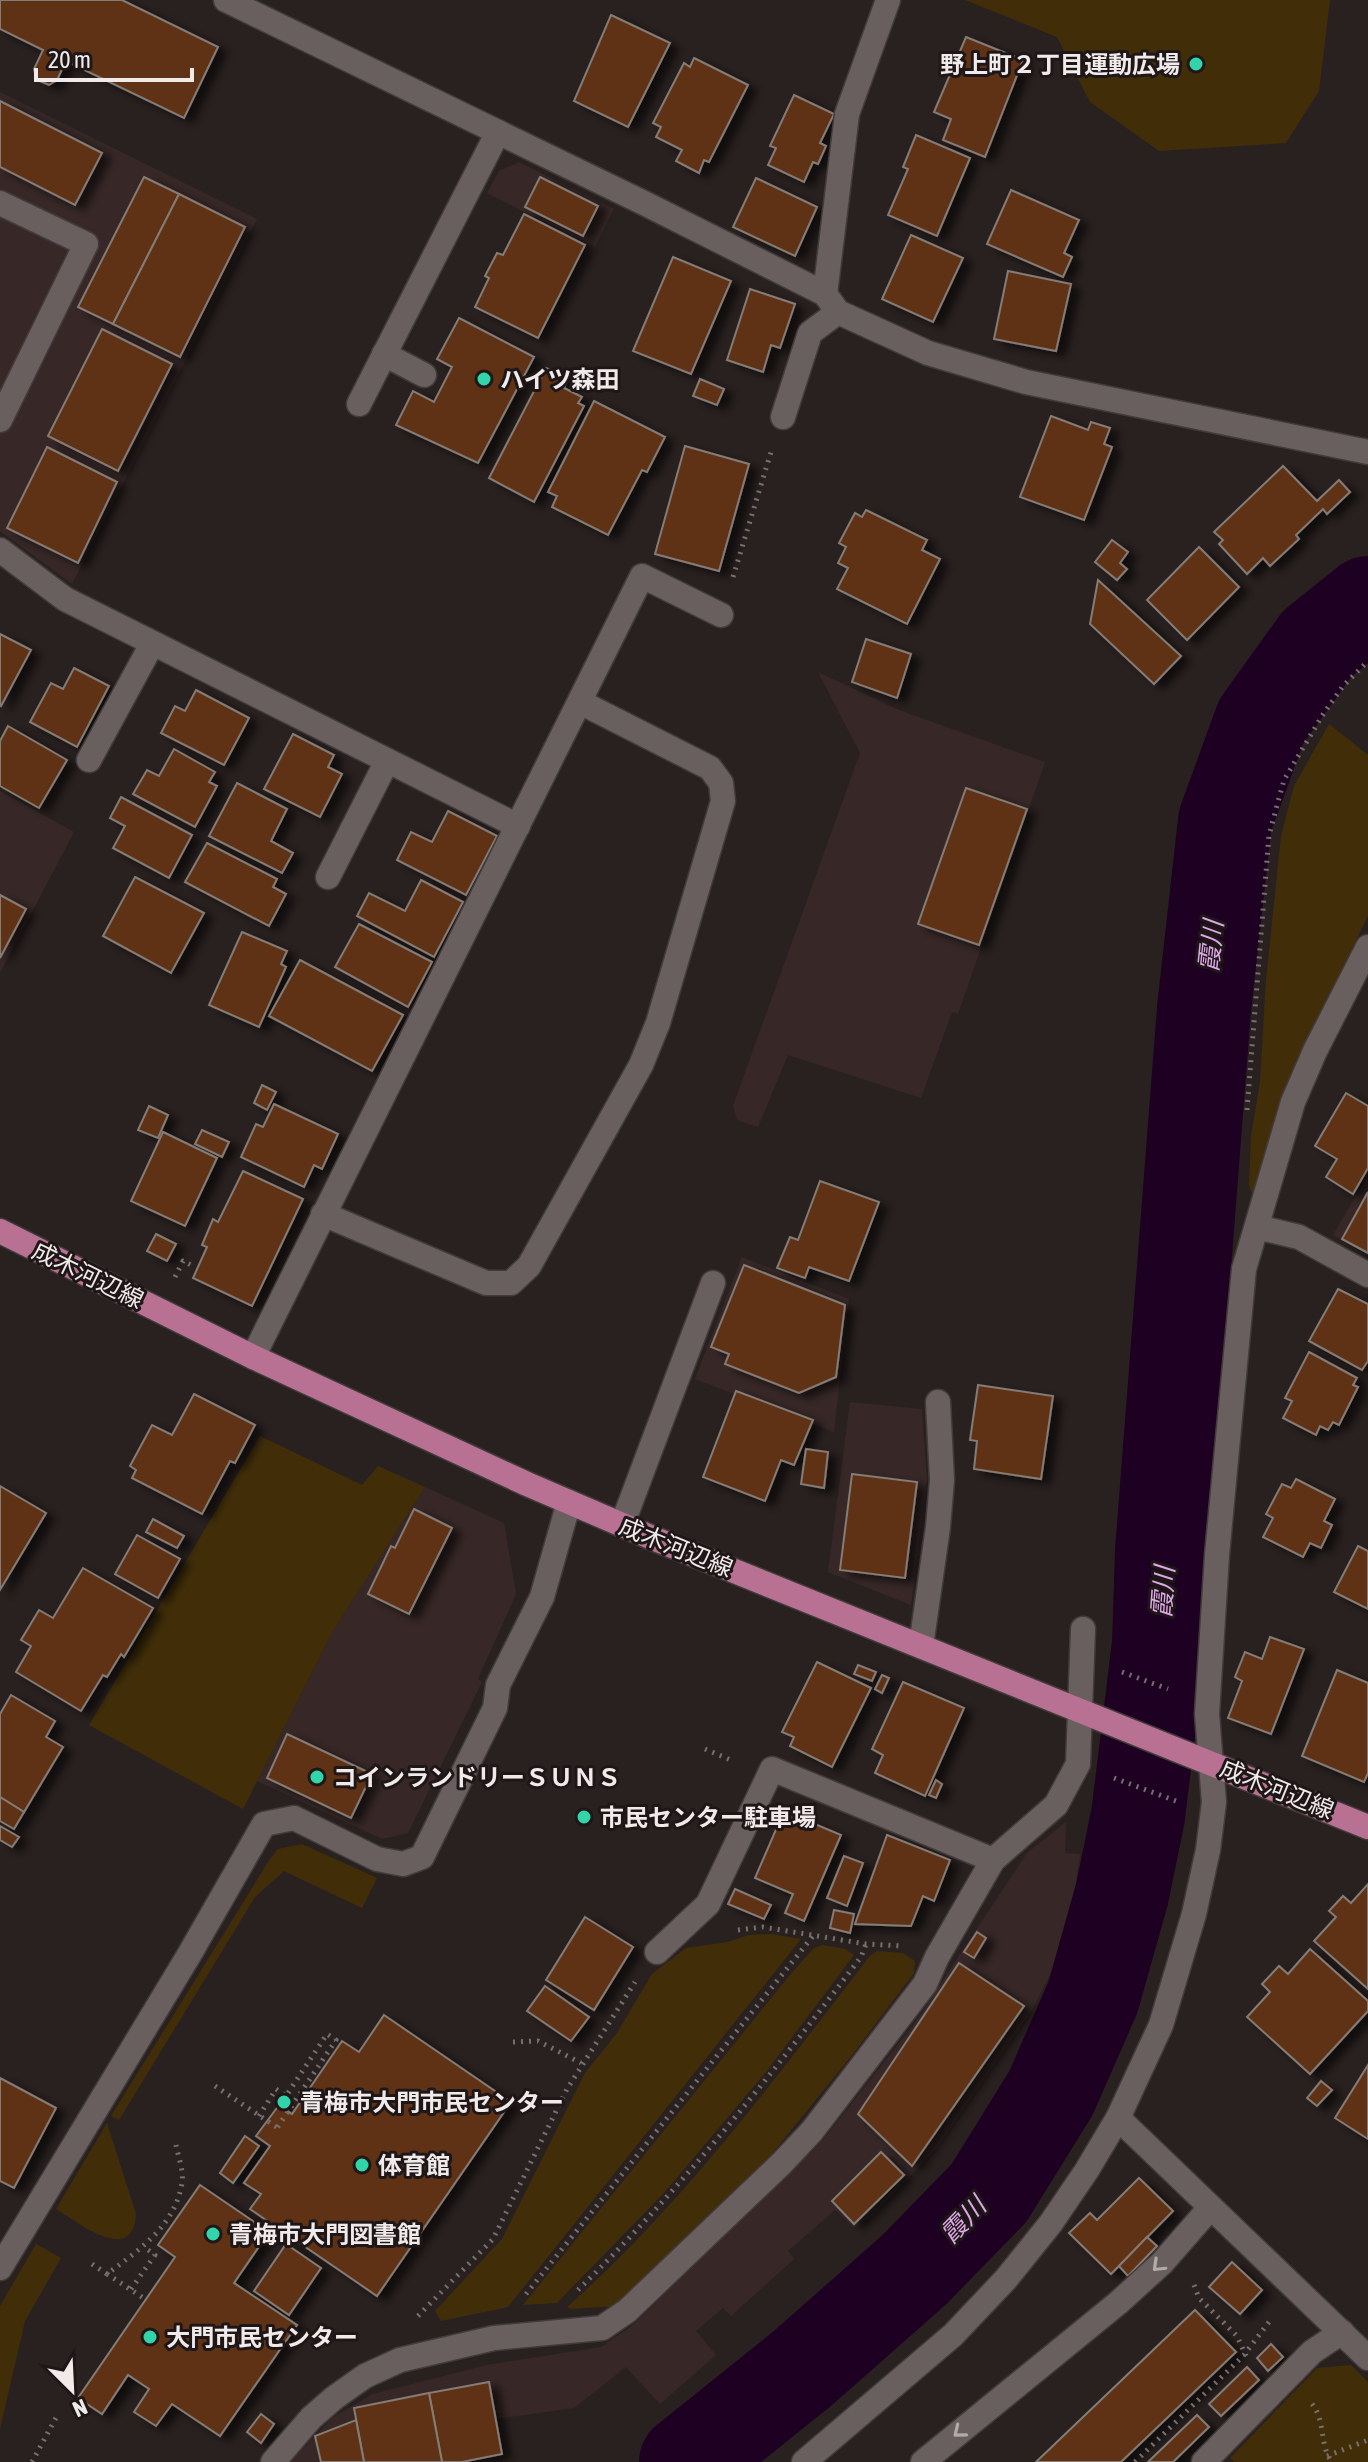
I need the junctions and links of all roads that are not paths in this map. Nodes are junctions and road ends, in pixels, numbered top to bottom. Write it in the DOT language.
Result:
graph roads {
  1 [pos="226,0"];
  2 [pos="888,0"];
  3 [pos="498,132"];
  4 [pos="0,203"];
  5 [pos="832,303"];
  6 [pos="384,354"];
  7 [pos="424,375"];
  8 [pos="359,404"];
  9 [pos="783,417"];
  10 [pos="0,420"];
  11 [pos="1368,452"];
  12 [pos="0,550"];
  13 [pos="721,615"];
  14 [pos="152,644"];
  15 [pos="580,702"];
  16 [pos="89,760"];
  17 [pos="387,761"];
  18 [pos="518,826"];
  19 [pos="328,877"];
  20 [pos="1368,947"];
  21 [pos="323,1214"];
  22 [pos="1257,1227"];
  23 [pos="0,1231"];
  24 [pos="1368,1275"];
  25 [pos="713,1283"];
  26 [pos="253,1357"];
  27 [pos="938,1402"];
  28 [pos="569,1502"];
  29 [pos="622,1525"];
  30 [pos="1083,1629"];
  31 [pos="921,1646"];
  32 [pos="1089,1714"];
  33 [pos="1212,1763"];
  34 [pos="1368,1827"];
  35 [pos="993,1860"];
  36 [pos="657,1952"];
  37 [pos="1118,2118"];
  38 [pos="1210,2208"];
  39 [pos="0,2268"];
  40 [pos="1342,2332"];
  41 [pos="1368,2358"];
  42 [pos="273,2462"];
  43 [pos="804,2462"];
  44 [pos="923,2462"];
  45 [pos="1204,2462"];
  1 -- 3 [label="street"];
  2 -- 5 [label="street"];
  3 -- 5 [label="street"];
  3 -- 6 [label="street"];
  4 -- 10 [label="street"];
  5 -- 9 [label="street"];
  5 -- 11 [label="street"];
  6 -- 7 [label="street"];
  6 -- 8 [label="street"];
  12 -- 14 [label="street"];
  13 -- 15 [label="street"];
  14 -- 16 [label="street"];
  14 -- 17 [label="street"];
  15 -- 18 [label="street"];
  15 -- 21 [label="street"];
  17 -- 18 [label="street"];
  17 -- 19 [label="street"];
  18 -- 21 [label="street"];
  20 -- 22 [label="street"];
  21 -- 26 [label="street"];
  22 -- 24 [label="street"];
  22 -- 33 [label="street"];
  23 -- 26 [label="main road, 成木河辺線"];
  25 -- 29 [label="street"];
  26 -- 28 [label="main road, 成木河辺線"];
  27 -- 31 [label="street"];
  28 -- 29 [label="main road, 成木河辺線"];
  28 -- 39 [label="street"];
  29 -- 31 [label="main road, 成木河辺線"];
  30 -- 32 [label="street"];
  31 -- 32 [label="main road, 成木河辺線"];
  32 -- 33 [label="main road, 成木河辺線"];
  32 -- 35 [label="street"];
  33 -- 34 [label="main road, 成木河辺線"];
  33 -- 37 [label="street"];
  35 -- 36 [label="street"];
  35 -- 42 [label="street"];
  37 -- 38 [label="street"];
  37 -- 43 [label="street"];
  38 -- 40 [label="street"];
  38 -- 44 [label="street, one-way"];
  40 -- 41 [label="street"];
  40 -- 45 [label="street"];
}
